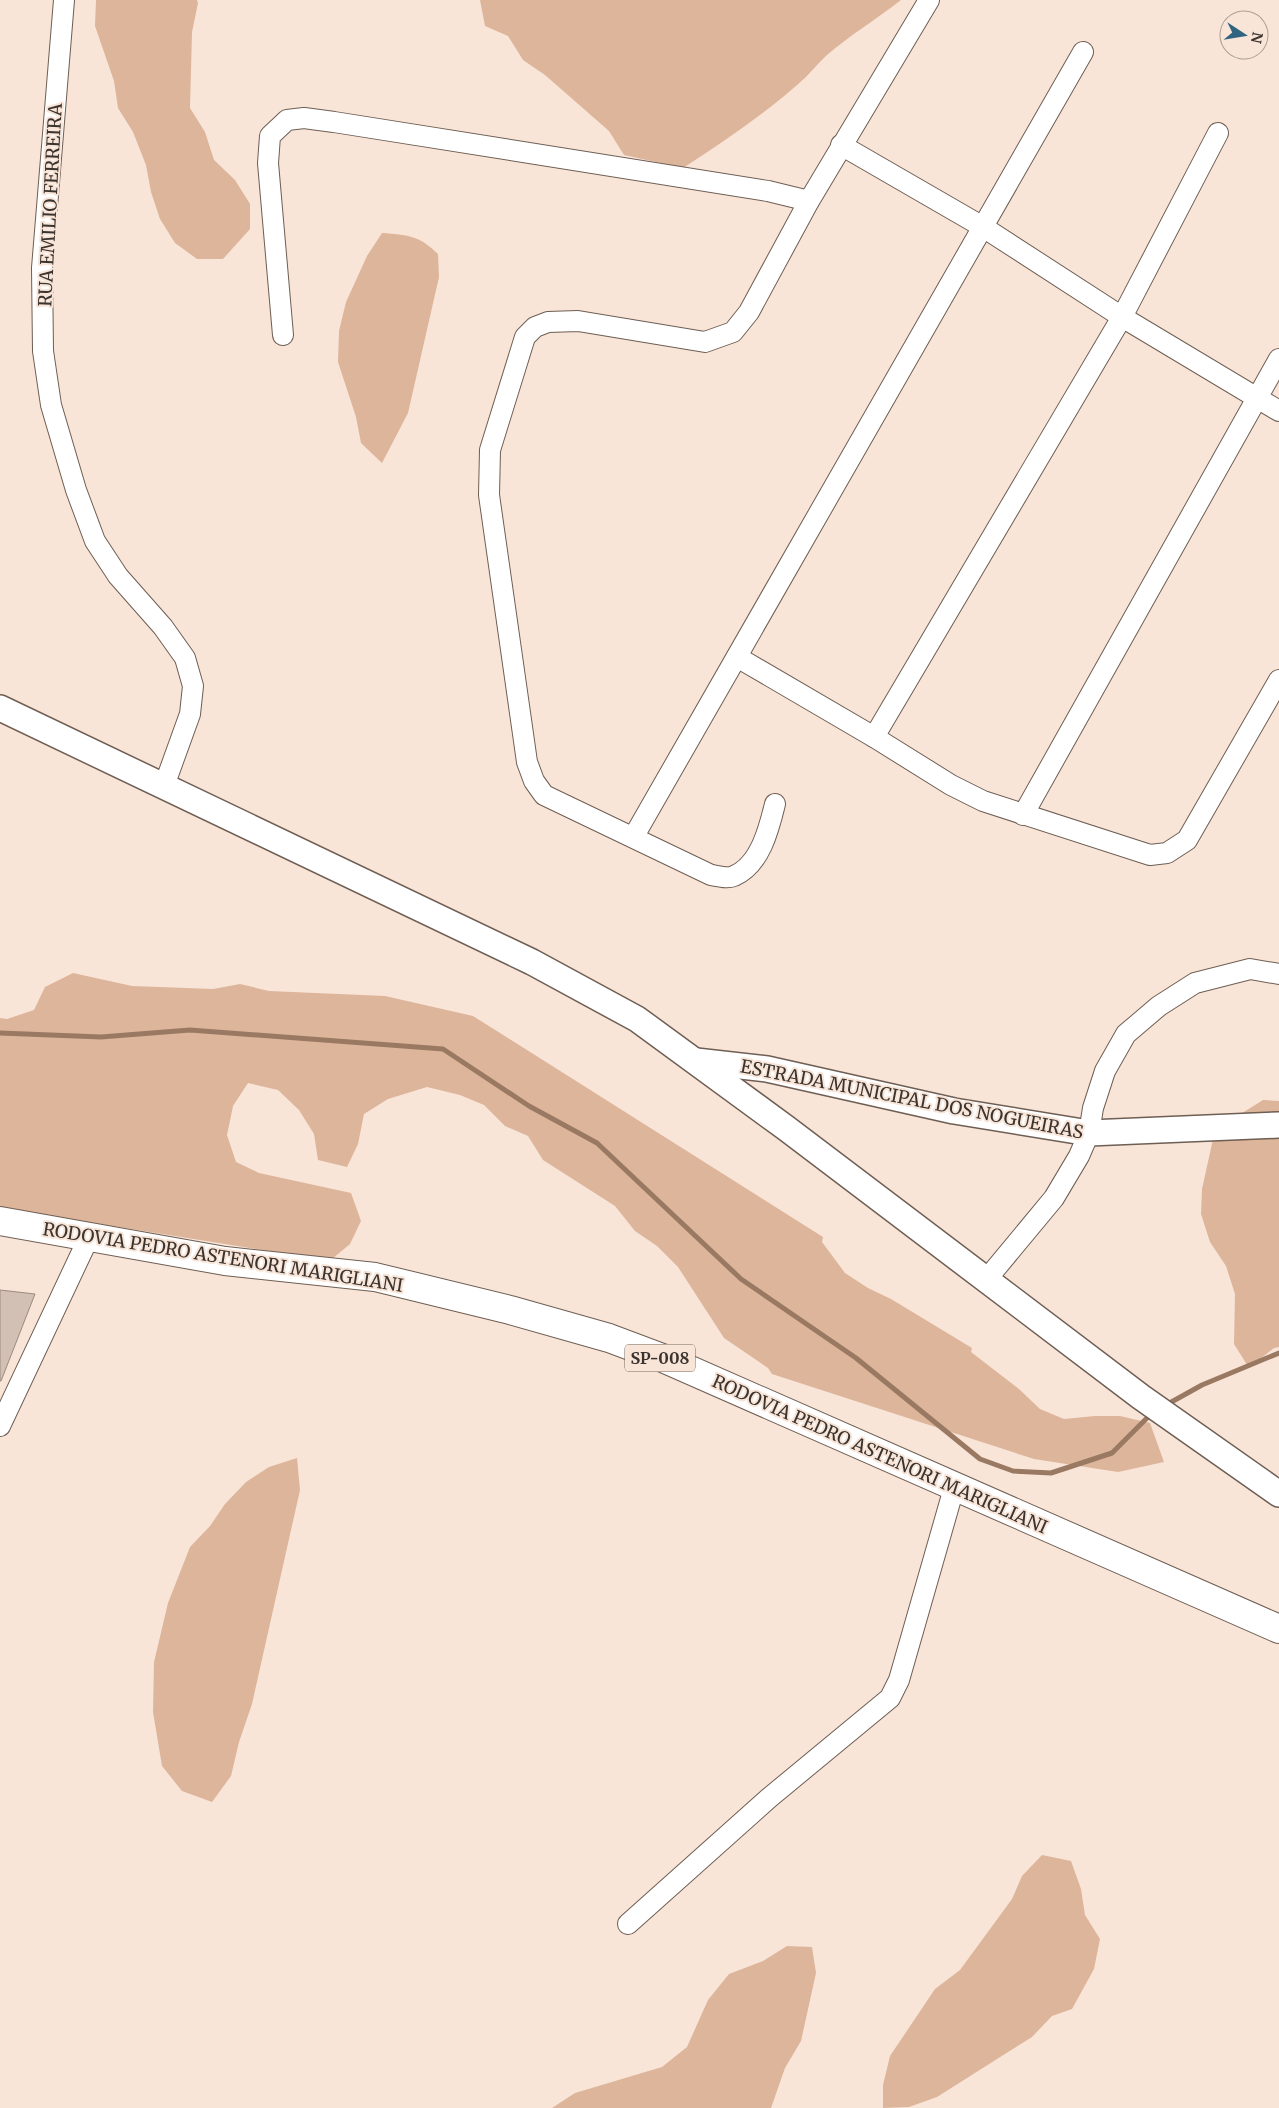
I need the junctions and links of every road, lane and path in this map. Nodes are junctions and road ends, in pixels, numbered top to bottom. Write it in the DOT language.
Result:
graph roads {
  1 [pos="64,0"];
  2 [pos="929,0"];
  3 [pos="1083,52"];
  4 [pos="1218,133"];
  5 [pos="841,145"];
  6 [pos="809,201"];
  7 [pos="983,227"];
  8 [pos="1122,317"];
  9 [pos="283,335"];
  10 [pos="1279,358"];
  11 [pos="1257,398"];
  12 [pos="1279,411"];
  13 [pos="737,657"];
  14 [pos="1279,680"];
  15 [pos="0,708"];
  16 [pos="874,736"];
  17 [pos="164,786"];
  18 [pos="775,804"];
  19 [pos="1023,815"];
  20 [pos="634,836"];
  21 [pos="1279,974"];
  22 [pos="695,1061"];
  23 [pos="1279,1125"];
  24 [pos="1089,1133"];
  25 [pos="0,1221"];
  26 [pos="89,1237"];
  27 [pos="986,1280"];
  28 [pos="0,1426"];
  29 [pos="954,1488"];
  30 [pos="1279,1494"];
  31 [pos="1279,1629"];
  32 [pos="628,1924"];
  1 -- 17 [label="street, RUA EMILIO FERREIRA"];
  2 -- 5 [label="street"];
  3 -- 7 [label="street"];
  4 -- 8 [label="street"];
  5 -- 6 [label="street"];
  5 -- 7 [label="street"];
  6 -- 9 [label="street"];
  6 -- 20 [label="street"];
  7 -- 8 [label="street"];
  7 -- 13 [label="street"];
  8 -- 11 [label="street"];
  8 -- 16 [label="street"];
  10 -- 11 [label="street"];
  11 -- 12 [label="street"];
  11 -- 19 [label="street"];
  13 -- 16 [label="street"];
  13 -- 20 [label="street"];
  14 -- 19 [label="street"];
  15 -- 17 [label="street"];
  16 -- 19 [label="street"];
  17 -- 22 [label="street"];
  18 -- 20 [label="street"];
  21 -- 24 [label="street"];
  22 -- 24 [label="street, ESTRADA MUNICIPAL DOS NOGUEIRAS"];
  22 -- 27 [label="street"];
  23 -- 24 [label="street, ESTRADA MUNICIPAL DOS NOGUEIRAS"];
  24 -- 27 [label="street"];
  25 -- 26 [label="main road, RODOVIA PEDRO ASTENORI MARIGLIANI / SP-008"];
  26 -- 28 [label="street"];
  26 -- 29 [label="main road, RODOVIA PEDRO ASTENORI MARIGLIANI / SP-008"];
  27 -- 30 [label="street"];
  29 -- 31 [label="main road, RODOVIA PEDRO ASTENORI MARIGLIANI / SP-008"];
  29 -- 32 [label="street"];
}
